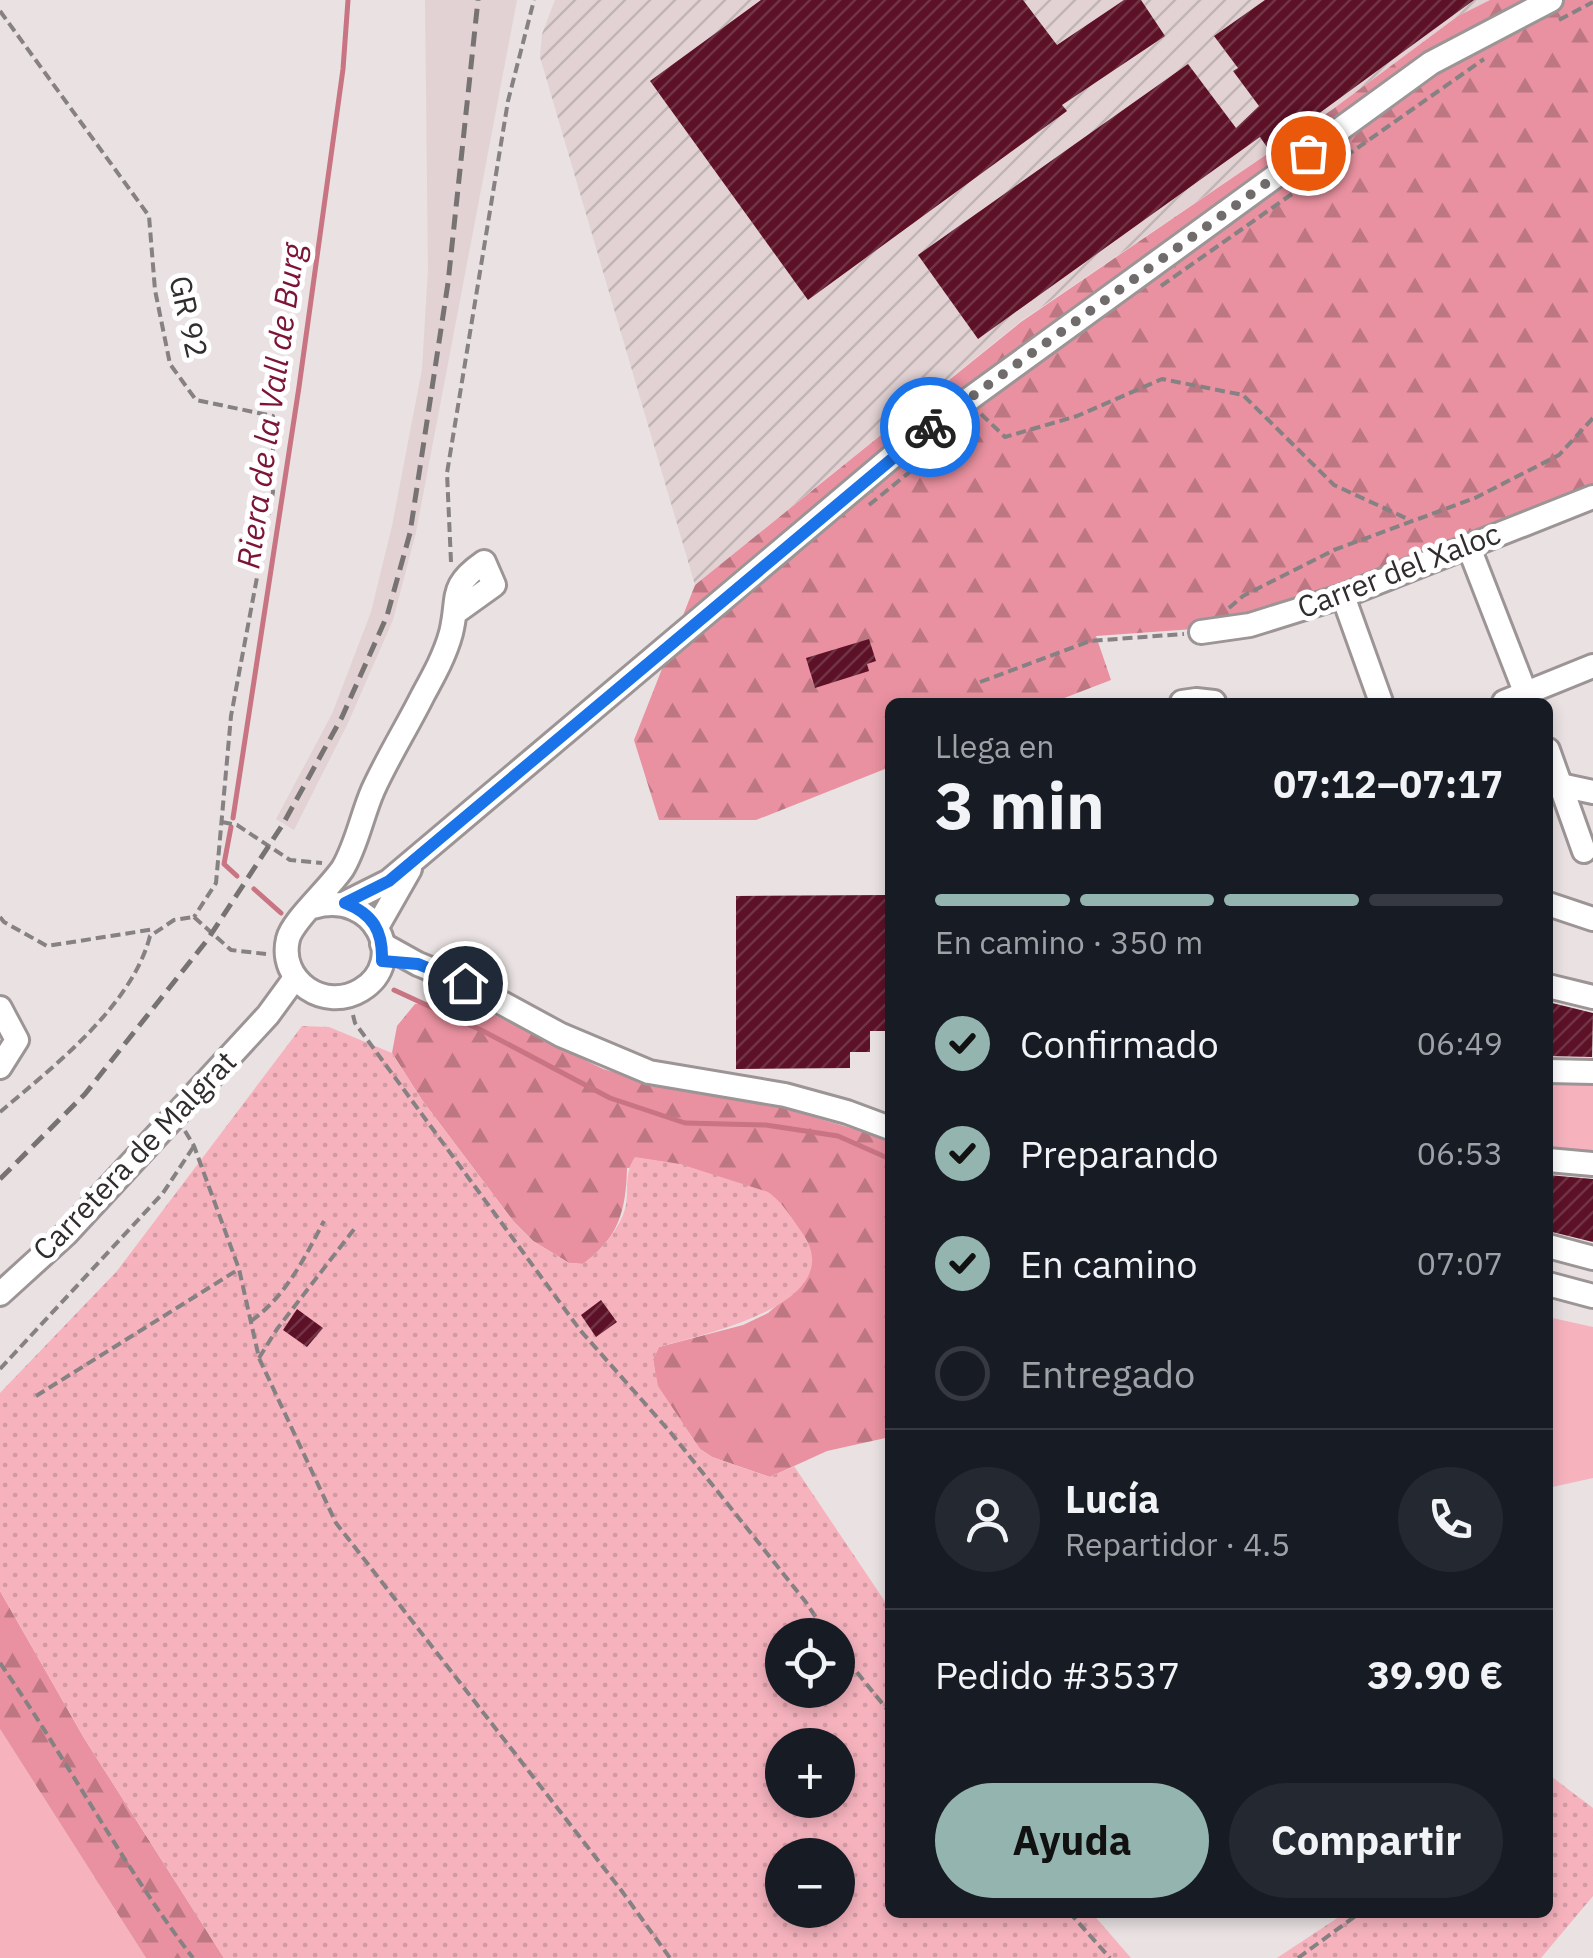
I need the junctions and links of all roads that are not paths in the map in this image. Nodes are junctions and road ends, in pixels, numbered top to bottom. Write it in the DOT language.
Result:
graph roads {
  1 [pos="1555,10"];
  2 [pos="1593,497"];
  3 [pos="1468,545"];
  4 [pos="1343,596"];
  5 [pos="455,602"];
  6 [pos="1201,632"];
  7 [pos="1593,666"];
  8 [pos="1381,698"];
  9 [pos="1528,698"];
  10 [pos="1554,784"];
  11 [pos="1593,792"];
  12 [pos="1584,851"];
  13 [pos="418,857"];
  14 [pos="345,903"];
  15 [pos="1553,906"];
  16 [pos="314,907"];
  17 [pos="1593,920"];
  18 [pos="380,944"];
  19 [pos="295,978"];
  20 [pos="1553,987"];
  21 [pos="313,993"];
  22 [pos="1593,997"];
  23 [pos="268,1015"];
  24 [pos="3,1020"];
  25 [pos="0,1067"];
  26 [pos="1553,1071"];
  27 [pos="1593,1072"];
  28 [pos="885,1126"];
  29 [pos="1553,1160"];
  30 [pos="1593,1164"];
  31 [pos="1553,1247"];
  32 [pos="1593,1258"];
  33 [pos="1553,1285"];
  34 [pos="0,1294"];
  35 [pos="1593,1296"];
  1 -- 13 [label="street"];
  2 -- 3 [label="street, Carrer del Xaloc"];
  3 -- 4 [label="street, Carrer del Xaloc"];
  3 -- 9 [label="street"];
  4 -- 6 [label="street, Carrer del Xaloc"];
  4 -- 8 [label="street"];
  5 -- 16 [label="street"];
  7 -- 9 [label="street"];
  10 -- 11 [label="street"];
  10 -- 12 [label="street"];
  13 -- 14 [label="street"];
  13 -- 18 [label="street"];
  14 -- 16 [label="street"];
  14 -- 18 [label="street"];
  15 -- 17 [label="street"];
  16 -- 19 [label="street"];
  18 -- 21 [label="street"];
  18 -- 28 [label="street"];
  19 -- 21 [label="street"];
  19 -- 23 [label="street, Carretera de Malgrat"];
  20 -- 22 [label="street"];
  21 -- 23 [label="street, Carretera de Malgrat"];
  23 -- 34 [label="street, Carretera de Malgrat"];
  24 -- 25 [label="street"];
  26 -- 27 [label="street"];
  29 -- 30 [label="street"];
  31 -- 32 [label="street"];
  33 -- 35 [label="street"];
}
